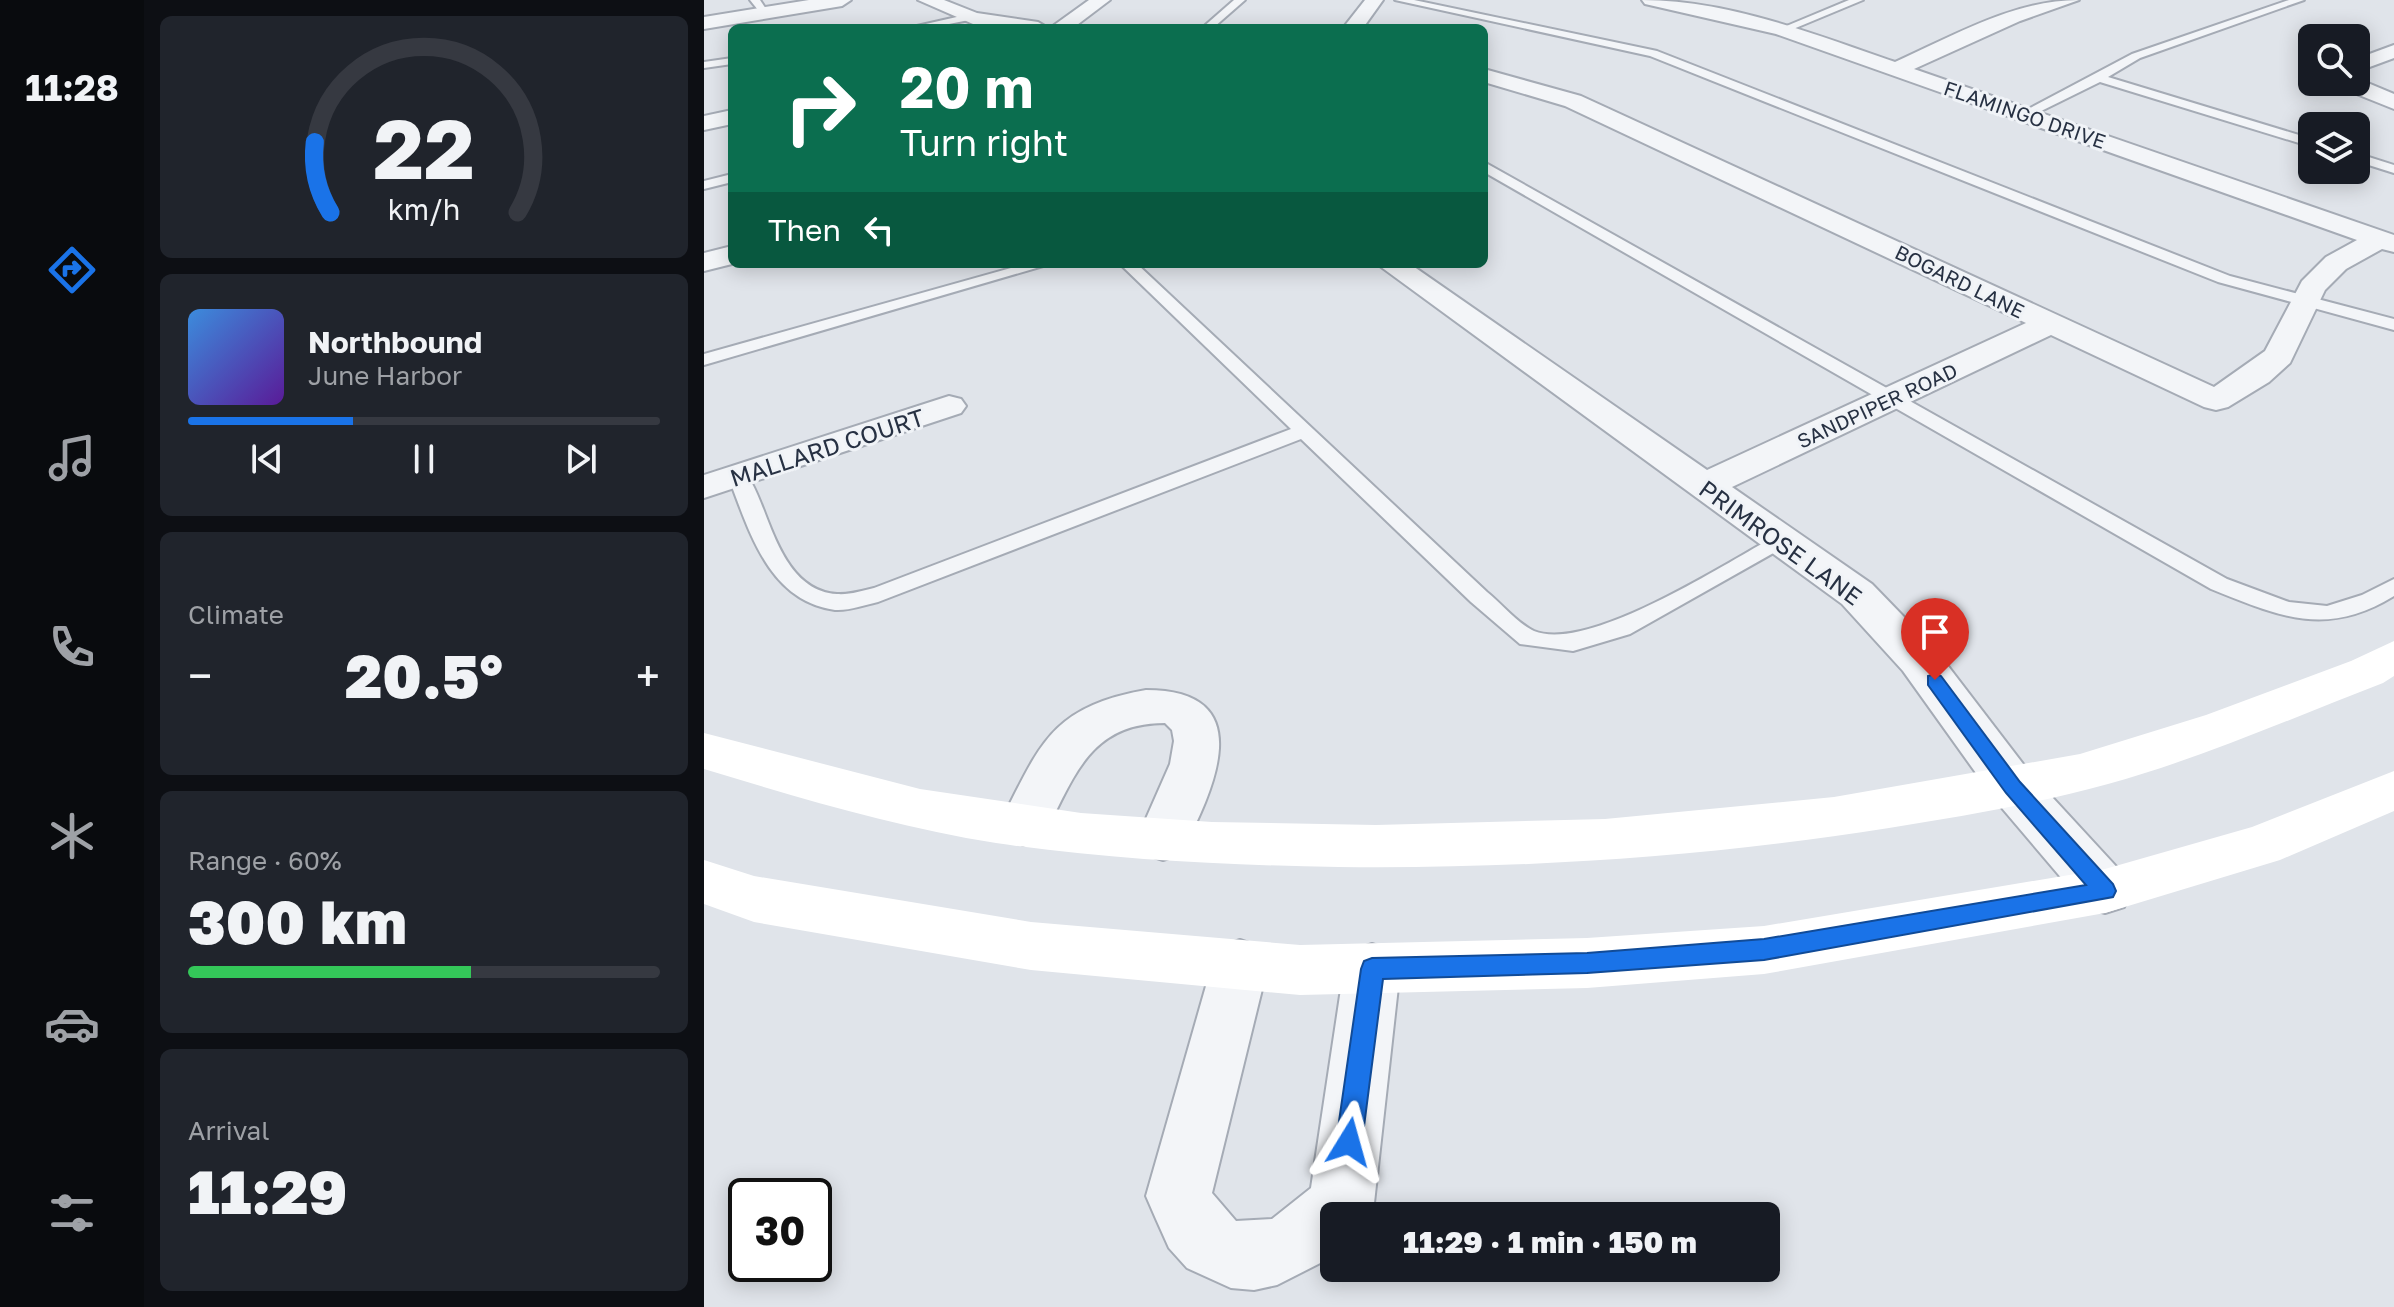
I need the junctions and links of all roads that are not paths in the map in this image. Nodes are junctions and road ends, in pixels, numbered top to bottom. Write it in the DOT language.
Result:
graph roads {
  1 [pos="842,0"];
  2 [pos="927,0"];
  3 [pos="1101,0"];
  4 [pos="1240,0"];
  5 [pos="1374,0"];
  6 [pos="1400,0"];
  7 [pos="1858,0"];
  8 [pos="2070,0"];
  9 [pos="2299,0"];
  10 [pos="1665,1"];
  11 [pos="761,6"];
  12 [pos="970,17"];
  13 [pos="704,23"];
  14 [pos="934,24"];
  15 [pos="1013,24"];
  16 [pos="1066,24"];
  17 [pos="1212,24"];
  18 [pos="1356,24"];
  19 [pos="1782,30"];
  20 [pos="2394,51"];
  21 [pos="2370,60"];
  22 [pos="728,62"];
  23 [pos="704,65"];
  24 [pos="1897,69"];
  25 [pos="1488,76"];
  26 [pos="2097,77"];
  27 [pos="2370,92"];
  28 [pos="2394,102"];
  29 [pos="2025,114"];
  30 [pos="728,118"];
  31 [pos="704,123"];
  32 [pos="2298,139"];
  33 [pos="2370,161"];
  34 [pos="1488,168"];
  35 [pos="2394,169"];
  36 [pos="728,179"];
  37 [pos="704,185"];
  38 [pos="2387,242"];
  39 [pos="728,256"];
  40 [pos="704,262"];
  41 [pos="1028,268"];
  42 [pos="1132,268"];
  43 [pos="1397,268"];
  44 [pos="2306,301"];
  45 [pos="2049,324"];
  46 [pos="2394,325"];
  47 [pos="704,360"];
  48 [pos="1893,397"];
  49 [pos="949,406"];
  50 [pos="1303,431"];
  51 [pos="738,476"];
  52 [pos="1704,486"];
  53 [pos="704,487"];
  54 [pos="1782,542"];
  55 [pos="2394,586"];
  56 [pos="2394,656"];
  57 [pos="704,751"];
  58 [pos="2013,787"];
  59 [pos="2394,790"];
  60 [pos="1024,825"];
  61 [pos="1163,839"];
  62 [pos="704,882"];
  63 [pos="2105,891"];
  64 [pos="1240,965"];
  65 [pos="1372,969"];
  1 -- 11 [label="street"];
  2 -- 12 [label="street"];
  3 -- 16 [label="street"];
  4 -- 17 [label="lane"];
  5 -- 18 [label="street"];
  6 -- 44 [label="lane"];
  7 -- 19 [label="lane"];
  8 -- 24 [label="street"];
  9 -- 26 [label="lane"];
  10 -- 19 [label="street, FLAMINGO DRIVE"];
  11 -- 13 [label="street"];
  12 -- 14 [label="lane"];
  12 -- 15 [label="street"];
  19 -- 24 [label="street, FLAMINGO DRIVE"];
  20 -- 21 [label="street"];
  22 -- 23 [label="lane"];
  24 -- 29 [label="street, FLAMINGO DRIVE"];
  25 -- 45 [label="street, BOGARD LANE"];
  26 -- 29 [label="lane"];
  26 -- 32 [label="lane"];
  27 -- 28 [label="street"];
  29 -- 38 [label="street, FLAMINGO DRIVE"];
  30 -- 31 [label="street"];
  33 -- 35 [label="lane"];
  34 -- 48 [label="lane"];
  36 -- 37 [label="lane"];
  38 -- 44 [label="street, BOGARD LANE"];
  39 -- 40 [label="street"];
  41 -- 47 [label="lane"];
  42 -- 50 [label="lane"];
  43 -- 52 [label="street, PRIMROSE LANE"];
  44 -- 45 [label="street, BOGARD LANE"];
  44 -- 46 [label="lane"];
  45 -- 48 [label="street, SANDPIPER ROAD"];
  48 -- 52 [label="street, SANDPIPER ROAD"];
  48 -- 55 [label="lane"];
  49 -- 51 [label="street, MALLARD COURT"];
  50 -- 51 [label="lane"];
  50 -- 54 [label="lane"];
  51 -- 53 [label="street, MALLARD COURT"];
  52 -- 54 [label="street, PRIMROSE LANE"];
  54 -- 58 [label="street, PRIMROSE LANE"];
  56 -- 58 [label="main road"];
  57 -- 60 [label="main road"];
  58 -- 61 [label="main road"];
  58 -- 63 [label="street, PRIMROSE LANE"];
  59 -- 63 [label="main road"];
  60 -- 61 [label="main road"];
  60 -- 61 [label="street"];
  62 -- 64 [label="main road"];
  63 -- 65 [label="main road"];
  64 -- 65 [label="main road"];
  64 -- 65 [label="street"];
}
